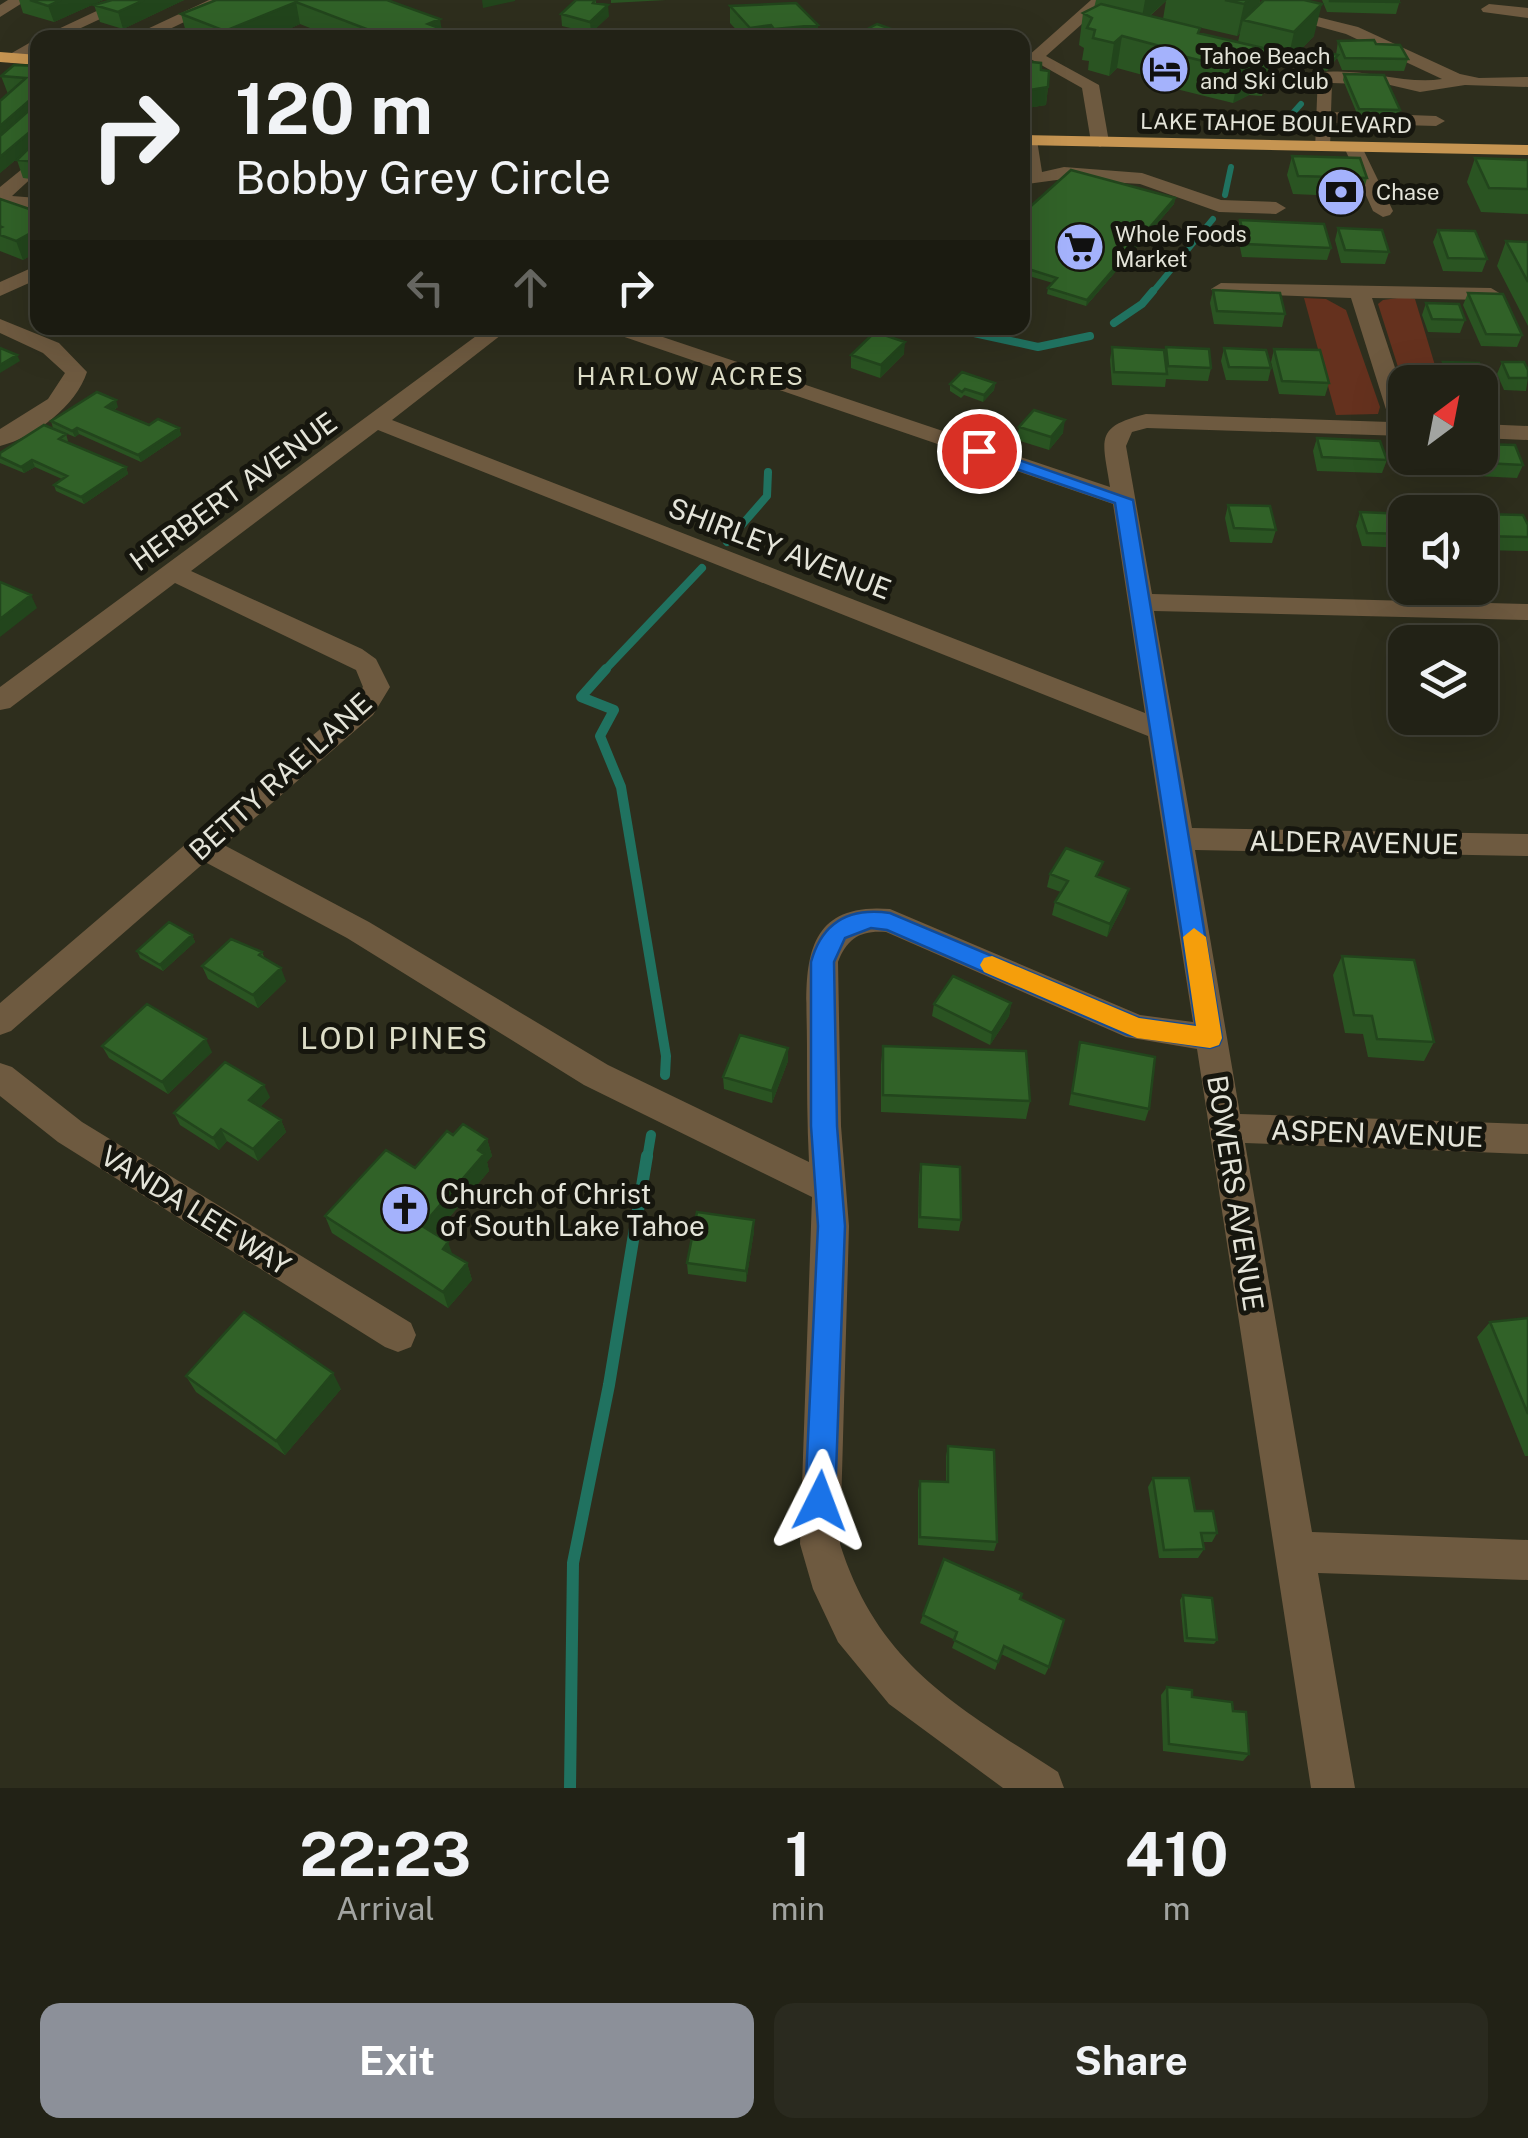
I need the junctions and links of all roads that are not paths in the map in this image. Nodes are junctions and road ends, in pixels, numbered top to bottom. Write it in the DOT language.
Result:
graph roads {
  1 [pos="19,0"];
  2 [pos="133,0"];
  3 [pos="222,0"];
  4 [pos="1102,0"];
  5 [pos="1229,0"];
  6 [pos="1489,9"];
  7 [pos="0,12"];
  8 [pos="1528,14"];
  9 [pos="64,30"];
  10 [pos="154,30"];
  11 [pos="30,46"];
  12 [pos="6,57"];
  13 [pos="1525,76"];
  14 [pos="1466,80"];
  15 [pos="1351,100"];
  16 [pos="1391,102"];
  17 [pos="1427,104"];
  18 [pos="1324,105"];
  19 [pos="1030,140"];
  20 [pos="1100,142"];
  21 [pos="1321,146"];
  22 [pos="1353,147"];
  23 [pos="1450,148"];
  24 [pos="1528,150"];
  25 [pos="1030,162"];
  26 [pos="30,168"];
  27 [pos="0,198"];
  28 [pos="30,203"];
  29 [pos="1276,208"];
  30 [pos="1383,211"];
  31 [pos="30,275"];
  32 [pos="1221,289"];
  33 [pos="0,290"];
  34 [pos="1359,291"];
  35 [pos="1491,294"];
  36 [pos="0,325"];
  37 [pos="491,335"];
  38 [pos="637,335"];
  39 [pos="1388,378"];
  40 [pos="378,422"];
  41 [pos="1388,428"];
  42 [pos="1498,431"];
  43 [pos="1528,432"];
  44 [pos="0,439"];
  45 [pos="1124,500"];
  46 [pos="174,572"];
  47 [pos="1140,602"];
  48 [pos="1528,612"];
  49 [pos="0,701"];
  50 [pos="1161,730"];
  51 [pos="1179,839"];
  52 [pos="1528,845"];
  53 [pos="202,847"];
  54 [pos="0,1022"];
  55 [pos="1210,1038"];
  56 [pos="0,1077"];
  57 [pos="1226,1128"];
  58 [pos="1528,1139"];
  59 [pos="828,1188"];
  60 [pos="398,1335"];
  61 [pos="1295,1552"];
  62 [pos="1528,1560"];
  63 [pos="1042,1788"];
  64 [pos="1333,1788"];
  1 -- 7 [label="street"];
  2 -- 9 [label="street"];
  3 -- 10 [label="street"];
  4 -- 20 [label="street"];
  5 -- 14 [label="street"];
  6 -- 8 [label="street"];
  11 -- 12 [label="street"];
  13 -- 14 [label="street"];
  14 -- 17 [label="street"];
  15 -- 18 [label="street"];
  16 -- 17 [label="street"];
  17 -- 18 [label="street"];
  17 -- 18 [label="street"];
  17 -- 23 [label="street"];
  18 -- 21 [label="street"];
  19 -- 20 [label="highway, LAKE TAHOE BOULEVARD"];
  20 -- 21 [label="highway, LAKE TAHOE BOULEVARD"];
  21 -- 22 [label="highway, LAKE TAHOE BOULEVARD"];
  22 -- 23 [label="highway, LAKE TAHOE BOULEVARD"];
  22 -- 30 [label="street"];
  23 -- 24 [label="highway, LAKE TAHOE BOULEVARD"];
  25 -- 29 [label="street"];
  26 -- 27 [label="street"];
  27 -- 28 [label="street"];
  31 -- 33 [label="street"];
  32 -- 34 [label="street"];
  34 -- 35 [label="street"];
  34 -- 39 [label="street"];
  36 -- 44 [label="street"];
  37 -- 40 [label="street, HERBERT AVENUE"];
  38 -- 45 [label="street"];
  40 -- 46 [label="street, HERBERT AVENUE"];
  40 -- 50 [label="street, SHIRLEY AVENUE"];
  41 -- 45 [label="street, BOWERS AVENUE"];
  42 -- 43 [label="street"];
  45 -- 47 [label="street, BOWERS AVENUE"];
  46 -- 49 [label="street, HERBERT AVENUE"];
  46 -- 53 [label="street, BETTY RAE LANE"];
  47 -- 48 [label="street"];
  47 -- 50 [label="street, BOWERS AVENUE"];
  50 -- 51 [label="street, BOWERS AVENUE"];
  51 -- 52 [label="street, ALDER AVENUE"];
  51 -- 55 [label="street, BOWERS AVENUE"];
  53 -- 54 [label="street, BETTY RAE LANE"];
  53 -- 59 [label="street"];
  55 -- 57 [label="street, BOWERS AVENUE"];
  55 -- 59 [label="street"];
  56 -- 60 [label="street, VANDA LEE WAY"];
  57 -- 58 [label="street, ASPEN AVENUE"];
  57 -- 61 [label="street, BOWERS AVENUE"];
  59 -- 63 [label="street"];
  61 -- 62 [label="street"];
  61 -- 64 [label="street, BOWERS AVENUE"];
}
